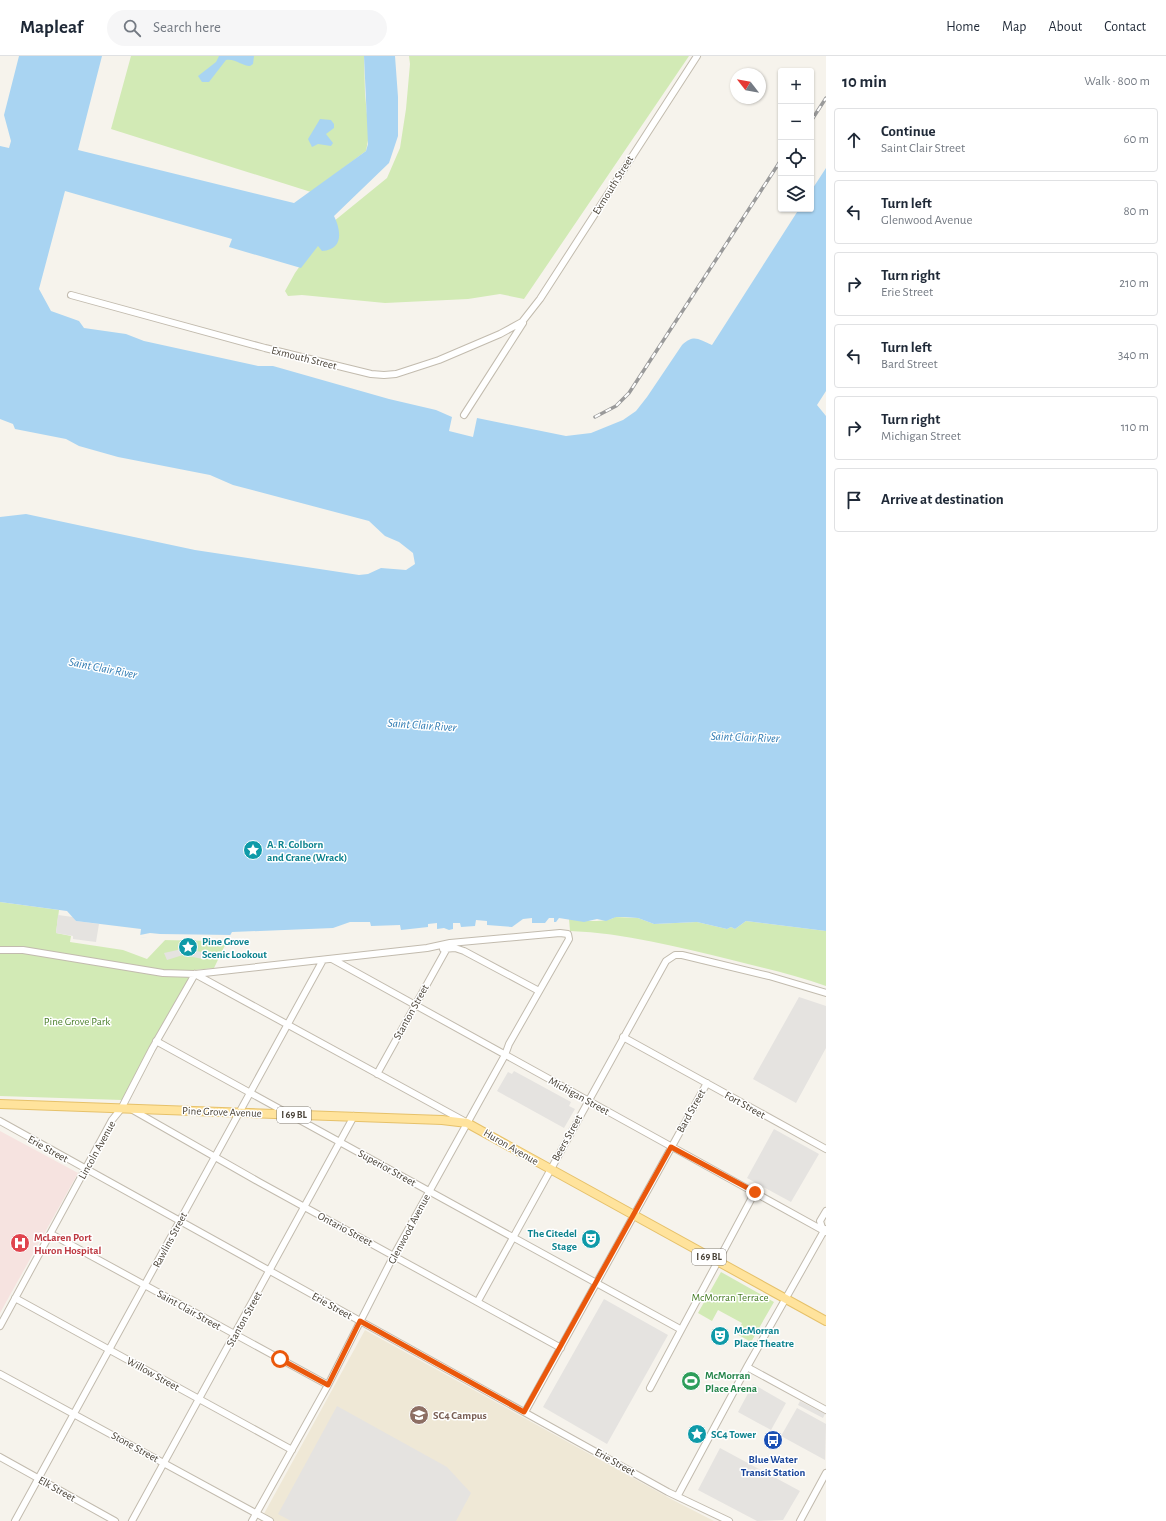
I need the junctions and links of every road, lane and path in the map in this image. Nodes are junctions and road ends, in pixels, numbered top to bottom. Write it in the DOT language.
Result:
graph roads {
  1 [pos="697,56"];
  2 [pos="70,295"];
  3 [pos="530,314"];
  4 [pos="464,415"];
  5 [pos="427,948"];
  6 [pos="0,950"];
  7 [pos="446,950"];
  8 [pos="332,959"];
  9 [pos="323,960"];
  10 [pos="195,974"];
  11 [pos="539,991"];
  12 [pos="826,993"];
  13 [pos="414,1006"];
  14 [pos="287,1024"];
  15 [pos="623,1037"];
  16 [pos="156,1042"];
  17 [pos="505,1055"];
  18 [pos="377,1074"];
  19 [pos="707,1083"];
  20 [pos="250,1092"];
  21 [pos="588,1101"];
  22 [pos="0,1104"];
  23 [pos="121,1109"];
  24 [pos="131,1109"];
  25 [pos="239,1113"];
  26 [pos="291,1115"];
  27 [pos="354,1116"];
  28 [pos="0,1122"];
  29 [pos="467,1123"];
  30 [pos="340,1142"];
  31 [pos="671,1147"];
  32 [pos="826,1149"];
  33 [pos="214,1157"];
  34 [pos="85,1169"];
  35 [pos="550,1170"];
  36 [pos="429,1191"];
  37 [pos="755,1192"];
  38 [pos="304,1207"];
  39 [pos="826,1211"];
  40 [pos="633,1216"];
  41 [pos="180,1222"];
  42 [pos="825,1230"];
  43 [pos="51,1234"];
  44 [pos="512,1238"];
  45 [pos="394,1255"];
  46 [pos="717,1261"];
  47 [pos="270,1271"];
  48 [pos="596,1284"];
  49 [pos="145,1286"];
  50 [pos="15,1298"];
  51 [pos="785,1298"];
  52 [pos="478,1301"];
  53 [pos="360,1321"];
  54 [pos="826,1321"];
  55 [pos="0,1326"];
  56 [pos="680,1329"];
  57 [pos="235,1335"];
  58 [pos="561,1348"];
  59 [pos="110,1350"];
  60 [pos="747,1367"];
  61 [pos="0,1374"];
  62 [pos="328,1385"];
  63 [pos="650,1388"];
  64 [pos="199,1399"];
  65 [pos="826,1410"];
  66 [pos="524,1412"];
  67 [pos="74,1414"];
  68 [pos="292,1450"];
  69 [pos="0,1458"];
  70 [pos="164,1463"];
  71 [pos="826,1473"];
  72 [pos="38,1479"];
  73 [pos="678,1495"];
  74 [pos="256,1514"];
  75 [pos="15,1521"];
  76 [pos="115,1521"];
  77 [pos="132,1521"];
  78 [pos="252,1521"];
  79 [pos="270,1521"];
  80 [pos="729,1521"];
  81 [pos="800,1521"];
  1 -- 3 [label="street, Exmouth Street"];
  2 -- 3 [label="street, Exmouth Street"];
  3 -- 4 [label="street, Exmouth Street"];
  5 -- 7 [label="street"];
  5 -- 8 [label="street"];
  5 -- 11 [label="street, Glenwood Avenue"];
  6 -- 10 [label="street"];
  7 -- 11 [label="street"];
  7 -- 13 [label="street, Stanton Street"];
  8 -- 9 [label="street"];
  8 -- 13 [label="street, Michigan Street"];
  9 -- 10 [label="street"];
  9 -- 14 [label="street, Rawlins Street"];
  10 -- 14 [label="street, Huron Avenue"];
  10 -- 16 [label="street, Lincoln Avenue"];
  11 -- 17 [label="street, Glenwood Avenue"];
  12 -- 15 [label="street, Beers Street"];
  13 -- 17 [label="street, Michigan Street"];
  13 -- 18 [label="street, Stanton Street"];
  14 -- 18 [label="street, Huron Avenue"];
  14 -- 20 [label="street, Rawlins Street"];
  15 -- 19 [label="street, Fort Street"];
  15 -- 21 [label="street, Beers Street"];
  16 -- 20 [label="street, Superior Street"];
  16 -- 23 [label="street, Lincoln Avenue"];
  17 -- 21 [label="street, Michigan Street"];
  17 -- 29 [label="street, Glenwood Avenue"];
  18 -- 29 [label="street, Huron Avenue"];
  19 -- 31 [label="street, Bard Street"];
  19 -- 32 [label="street, Fort Street"];
  20 -- 25 [label="street, Rawlins Street"];
  20 -- 26 [label="street, Superior Street"];
  21 -- 31 [label="street, Michigan Street"];
  21 -- 35 [label="street, Beers Street"];
  22 -- 23 [label="main road, Pine Grove Avenue / I 69 BL"];
  23 -- 24 [label="main road, Pine Grove Avenue / I 69 BL"];
  23 -- 34 [label="street, Lincoln Avenue"];
  24 -- 25 [label="main road, Pine Grove Avenue / I 69 BL"];
  24 -- 33 [label="street, Ontario Street"];
  25 -- 26 [label="main road, Pine Grove Avenue / I 69 BL"];
  25 -- 33 [label="street, Rawlins Street"];
  26 -- 27 [label="main road, Pine Grove Avenue / I 69 BL"];
  26 -- 30 [label="street, Superior Street"];
  27 -- 29 [label="main road, Pine Grove Avenue / I 69 BL"];
  27 -- 30 [label="street, Stanton Street"];
  28 -- 34 [label="street, Erie Street"];
  29 -- 35 [label="main road, Huron Avenue / I 69 BL"];
  29 -- 36 [label="street, Glenwood Avenue"];
  30 -- 36 [label="street, Superior Street"];
  30 -- 38 [label="street, Stanton Street"];
  31 -- 37 [label="street, Michigan Street"];
  31 -- 40 [label="street, Bard Street"];
  33 -- 38 [label="street, Ontario Street"];
  33 -- 41 [label="street, Rawlins Street"];
  34 -- 41 [label="street, Erie Street"];
  34 -- 43 [label="street, Lincoln Avenue"];
  35 -- 40 [label="main road, Huron Avenue / I 69 BL"];
  35 -- 44 [label="street, Beers Street"];
  36 -- 44 [label="street, Superior Street"];
  36 -- 45 [label="street, Glenwood Avenue"];
  37 -- 42 [label="street, Michigan Street"];
  37 -- 46 [label="street"];
  38 -- 45 [label="street, Ontario Street"];
  38 -- 47 [label="street, Stanton Street"];
  39 -- 42 [label="street"];
  40 -- 46 [label="main road, Huron Avenue / I 69 BL"];
  40 -- 48 [label="street, Bard Street"];
  41 -- 47 [label="street, Erie Street"];
  41 -- 49 [label="street, Rawlins Street"];
  42 -- 51 [label="street"];
  43 -- 49 [label="street, Saint Clair Street"];
  43 -- 50 [label="street, Lincoln Avenue"];
  44 -- 48 [label="street, Superior Street"];
  44 -- 52 [label="street, Beers Street"];
  45 -- 52 [label="street, Ontario Street"];
  45 -- 53 [label="street, Glenwood Avenue"];
  46 -- 51 [label="main road, Huron Avenue / I 69 BL"];
  46 -- 56 [label="street"];
  47 -- 53 [label="street, Erie Street"];
  47 -- 57 [label="street, Stanton Street"];
  48 -- 56 [label="street, Superior Street"];
  48 -- 58 [label="street, Bard Street"];
  49 -- 57 [label="street, Saint Clair Street"];
  49 -- 59 [label="street, Rawlins Street"];
  50 -- 55 [label="street, Lincoln Avenue"];
  50 -- 59 [label="street, Willow Street"];
  51 -- 54 [label="main road, Huron Avenue / I 69 BL"];
  51 -- 60 [label="street"];
  52 -- 58 [label="street, Ontario Street"];
  53 -- 62 [label="street, Glenwood Avenue"];
  53 -- 66 [label="street, Erie Street"];
  56 -- 63 [label="street"];
  57 -- 62 [label="street, Saint Clair Street"];
  57 -- 64 [label="street, Stanton Street"];
  58 -- 66 [label="street, Bard Street"];
  59 -- 64 [label="street, Willow Street"];
  59 -- 67 [label="street, Rawlins Street"];
  60 -- 65 [label="street"];
  60 -- 73 [label="street"];
  61 -- 67 [label="street, Stone Street"];
  62 -- 68 [label="street, Glenwood Avenue"];
  64 -- 68 [label="street, Willow Street"];
  64 -- 70 [label="street, Stanton Street"];
  66 -- 73 [label="street, Erie Street"];
  67 -- 70 [label="street, Stone Street"];
  67 -- 72 [label="street, Rawlins Street"];
  68 -- 74 [label="street, Glenwood Avenue"];
  69 -- 72 [label="street, Elk Street"];
  70 -- 74 [label="street, Stone Street"];
  70 -- 77 [label="street, Stanton Street"];
  71 -- 81 [label="street"];
  72 -- 75 [label="street, Rawlins Street"];
  72 -- 76 [label="street, Elk Street"];
  73 -- 80 [label="street, Erie Street"];
  74 -- 78 [label="street, Glenwood Avenue"];
  74 -- 79 [label="street, Stone Street"];
}
